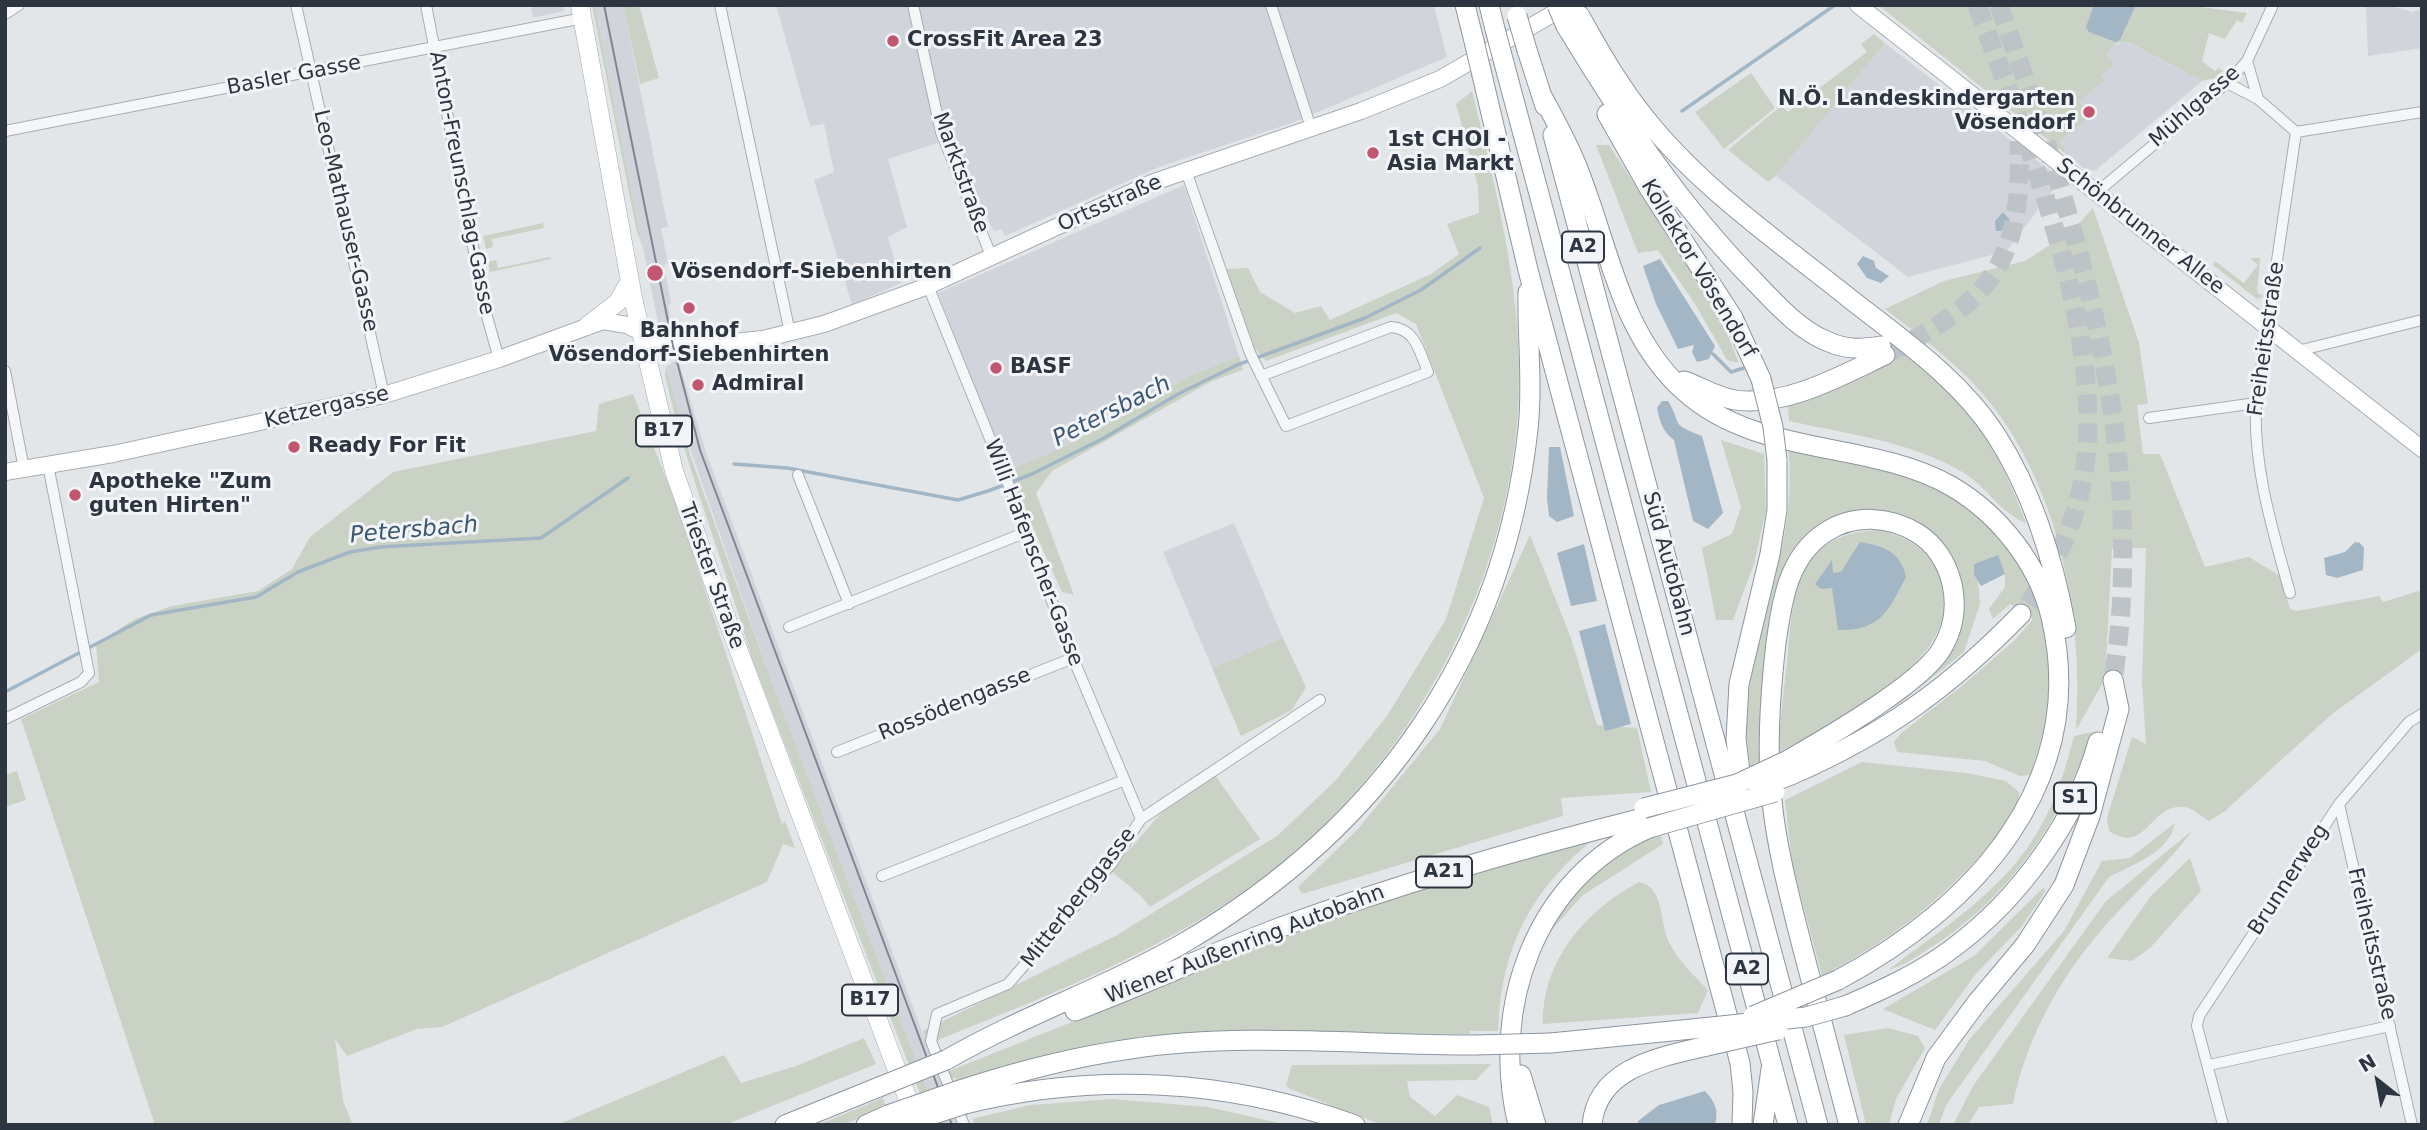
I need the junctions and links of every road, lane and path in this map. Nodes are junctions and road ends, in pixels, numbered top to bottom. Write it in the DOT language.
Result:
graph roads {
  1 [pos="19,5"];
  2 [pos="296,5"];
  3 [pos="426,5"];
  4 [pos="720,5"];
  5 [pos="913,5"];
  6 [pos="1271,5"];
  7 [pos="1465,5"];
  8 [pos="1489,5"];
  9 [pos="1557,5"];
  10 [pos="1858,5"];
  11 [pos="2273,5"];
  12 [pos="1516,11"];
  13 [pos="582,12"];
  14 [pos="1570,13"];
  15 [pos="5,14"];
  16 [pos="435,47"];
  17 [pos="2247,61"];
  18 [pos="312,73"];
  19 [pos="2227,83"];
  20 [pos="1542,96"];
  21 [pos="2258,99"];
  22 [pos="2422,112"];
  23 [pos="1311,128"];
  24 [pos="5,131"];
  25 [pos="2295,132"];
  26 [pos="1186,171"];
  27 [pos="2096,192"];
  28 [pos="992,258"];
  29 [pos="1528,270"];
  30 [pos="630,281"];
  31 [pos="928,286"];
  32 [pos="2422,320"];
  33 [pos="587,326"];
  34 [pos="2269,329"];
  35 [pos="639,330"];
  36 [pos="790,333"];
  37 [pos="2298,351"];
  38 [pos="499,359"];
  39 [pos="5,371"];
  40 [pos="1261,376"];
  41 [pos="1669,377"];
  42 [pos="384,395"];
  43 [pos="2256,403"];
  44 [pos="2149,418"];
  45 [pos="2422,449"];
  46 [pos="48,466"];
  47 [pos="24,469"];
  48 [pos="5,472"];
  49 [pos="798,475"];
  50 [pos="1024,533"];
  51 [pos="2290,593"];
  52 [pos="849,604"];
  53 [pos="2021,614"];
  54 [pos="789,627"];
  55 [pos="1073,658"];
  56 [pos="2059,679"];
  57 [pos="1320,700"];
  58 [pos="2422,714"];
  59 [pos="5,719"];
  60 [pos="837,752"];
  61 [pos="1790,774"];
  62 [pos="1122,781"];
  63 [pos="2339,804"];
  64 [pos="1647,818"];
  65 [pos="1141,819"];
  66 [pos="882,876"];
  67 [pos="1753,879"];
  68 [pos="1518,990"];
  69 [pos="1806,1017"];
  70 [pos="1735,1023"];
  71 [pos="2390,1026"];
  72 [pos="1705,1037"];
  73 [pos="946,1060"];
  74 [pos="1772,1065"];
  75 [pos="2208,1065"];
  76 [pos="964,1107"];
  77 [pos="894,1120"];
  78 [pos="785,1125"];
  79 [pos="866,1125"];
  80 [pos="918,1125"];
  81 [pos="1327,1125"];
  82 [pos="1355,1125"];
  83 [pos="1518,1125"];
  84 [pos="1536,1125"];
  85 [pos="1592,1125"];
  86 [pos="1742,1125"];
  87 [pos="1763,1125"];
  88 [pos="1788,1125"];
  89 [pos="1818,1125"];
  90 [pos="1849,1125"];
  91 [pos="1908,1125"];
  92 [pos="2222,1125"];
  93 [pos="2412,1125"];
  1 -- 15 [label="street"];
  2 -- 18 [label="street, Leo-Mathauser-Gasse"];
  3 -- 16 [label="street, Anton-Freunschlag-Gasse"];
  4 -- 36 [label="street"];
  5 -- 28 [label="street, Marktstraße"];
  6 -- 23 [label="street"];
  7 -- 29 [label="highway, bridge"];
  8 -- 74 [label="highway, Süd Autobahn / A2, bridge"];
  9 -- 14 [label="highway, Kollektor Vösendorf, bridge"];
  10 -- 27 [label="main road, Schönbrunner Allee"];
  11 -- 17 [label="street, Mühlgasse"];
  12 -- 20 [label="highway, Süd Autobahn / A2, bridge"];
  13 -- 16 [label="street, Basler Gasse"];
  13 -- 30 [label="main road, Triester Straße / B17"];
  14 -- 23 [label="main road, Ortsstraße"];
  14 -- 41 [label="highway"];
  14 -- 56 [label="highway"];
  14 -- 67 [label="highway, Kollektor Vösendorf, bridge"];
  16 -- 18 [label="street, Basler Gasse"];
  16 -- 38 [label="street, Anton-Freunschlag-Gasse"];
  17 -- 19 [label="street, Mühlgasse"];
  17 -- 21 [label="street"];
  18 -- 24 [label="street, Basler Gasse"];
  18 -- 42 [label="street, Leo-Mathauser-Gasse"];
  19 -- 21 [label="street"];
  19 -- 27 [label="street, Mühlgasse"];
  20 -- 41 [label="highway"];
  20 -- 67 [label="highway, Süd Autobahn / A2"];
  21 -- 25 [label="street"];
  22 -- 25 [label="street"];
  23 -- 26 [label="main road, Ortsstraße"];
  25 -- 34 [label="street, Freiheitsstraße"];
  26 -- 28 [label="main road, Ortsstraße"];
  26 -- 40 [label="street"];
  27 -- 34 [label="main road, Schönbrunner Allee"];
  28 -- 31 [label="main road, Ortsstraße"];
  29 -- 73 [label="highway"];
  29 -- 86 [label="highway"];
  30 -- 33 [label="main road"];
  30 -- 35 [label="main road, Triester Straße / B17"];
  31 -- 36 [label="main road, Ortsstraße"];
  31 -- 50 [label="street, Willi Hafenscher-Gasse"];
  32 -- 37 [label="street"];
  33 -- 35 [label="main road, Ketzergasse"];
  33 -- 38 [label="main road, Ketzergasse"];
  34 -- 37 [label="main road, Schönbrunner Allee"];
  34 -- 43 [label="street, Freiheitsstraße"];
  35 -- 36 [label="main road, Ortsstraße"];
  35 -- 80 [label="main road, Triester Straße / B17"];
  37 -- 45 [label="main road, Schönbrunner Allee"];
  38 -- 42 [label="main road, Ketzergasse"];
  39 -- 47 [label="street"];
  40 -- 40 [label="street"];
  41 -- 56 [label="highway"];
  42 -- 46 [label="main road, Ketzergasse"];
  43 -- 44 [label="street"];
  43 -- 51 [label="street, Freiheitsstraße"];
  46 -- 47 [label="main road, Ketzergasse"];
  46 -- 59 [label="street"];
  47 -- 48 [label="main road, Ketzergasse"];
  49 -- 52 [label="street"];
  50 -- 52 [label="street"];
  50 -- 55 [label="street, Willi Hafenscher-Gasse"];
  52 -- 54 [label="street"];
  53 -- 61 [label="highway"];
  55 -- 60 [label="street, Rossödengasse"];
  55 -- 62 [label="street, Willi Hafenscher-Gasse"];
  56 -- 70 [label="highway, bridge"];
  57 -- 65 [label="street, Mitterberggasse"];
  58 -- 63 [label="street, Brunnerweg"];
  61 -- 64 [label="highway, bridge"];
  61 -- 64 [label="highway, bridge"];
  61 -- 90 [label="highway"];
  62 -- 65 [label="street, Willi Hafenscher-Gasse"];
  62 -- 66 [label="street"];
  63 -- 71 [label="street, Freiheitsstraße"];
  63 -- 75 [label="street, Brunnerweg"];
  64 -- 68 [label="highway"];
  64 -- 73 [label="highway, Wiener Außenring Autobahn / A21"];
  65 -- 76 [label="street, Mitterberggasse"];
  67 -- 89 [label="highway, Süd Autobahn / A2"];
  68 -- 83 [label="highway"];
  68 -- 84 [label="highway"];
  69 -- 70 [label="highway, S1, bridge"];
  69 -- 72 [label="highway, bridge"];
  69 -- 91 [label="highway, S1, bridge"];
  70 -- 72 [label="highway, bridge"];
  71 -- 75 [label="street"];
  71 -- 93 [label="street, Freiheitsstraße"];
  72 -- 76 [label="highway, bridge"];
  72 -- 85 [label="highway"];
  73 -- 78 [label="highway, Wiener Außenring Autobahn / A21, bridge"];
  74 -- 87 [label="highway"];
  74 -- 88 [label="highway, Süd Autobahn / A2"];
  75 -- 92 [label="street, Brunnerweg"];
  76 -- 77 [label="highway, bridge"];
  76 -- 80 [label="highway"];
  76 -- 81 [label="highway"];
  76 -- 82 [label="highway"];
  77 -- 79 [label="highway"];
}
